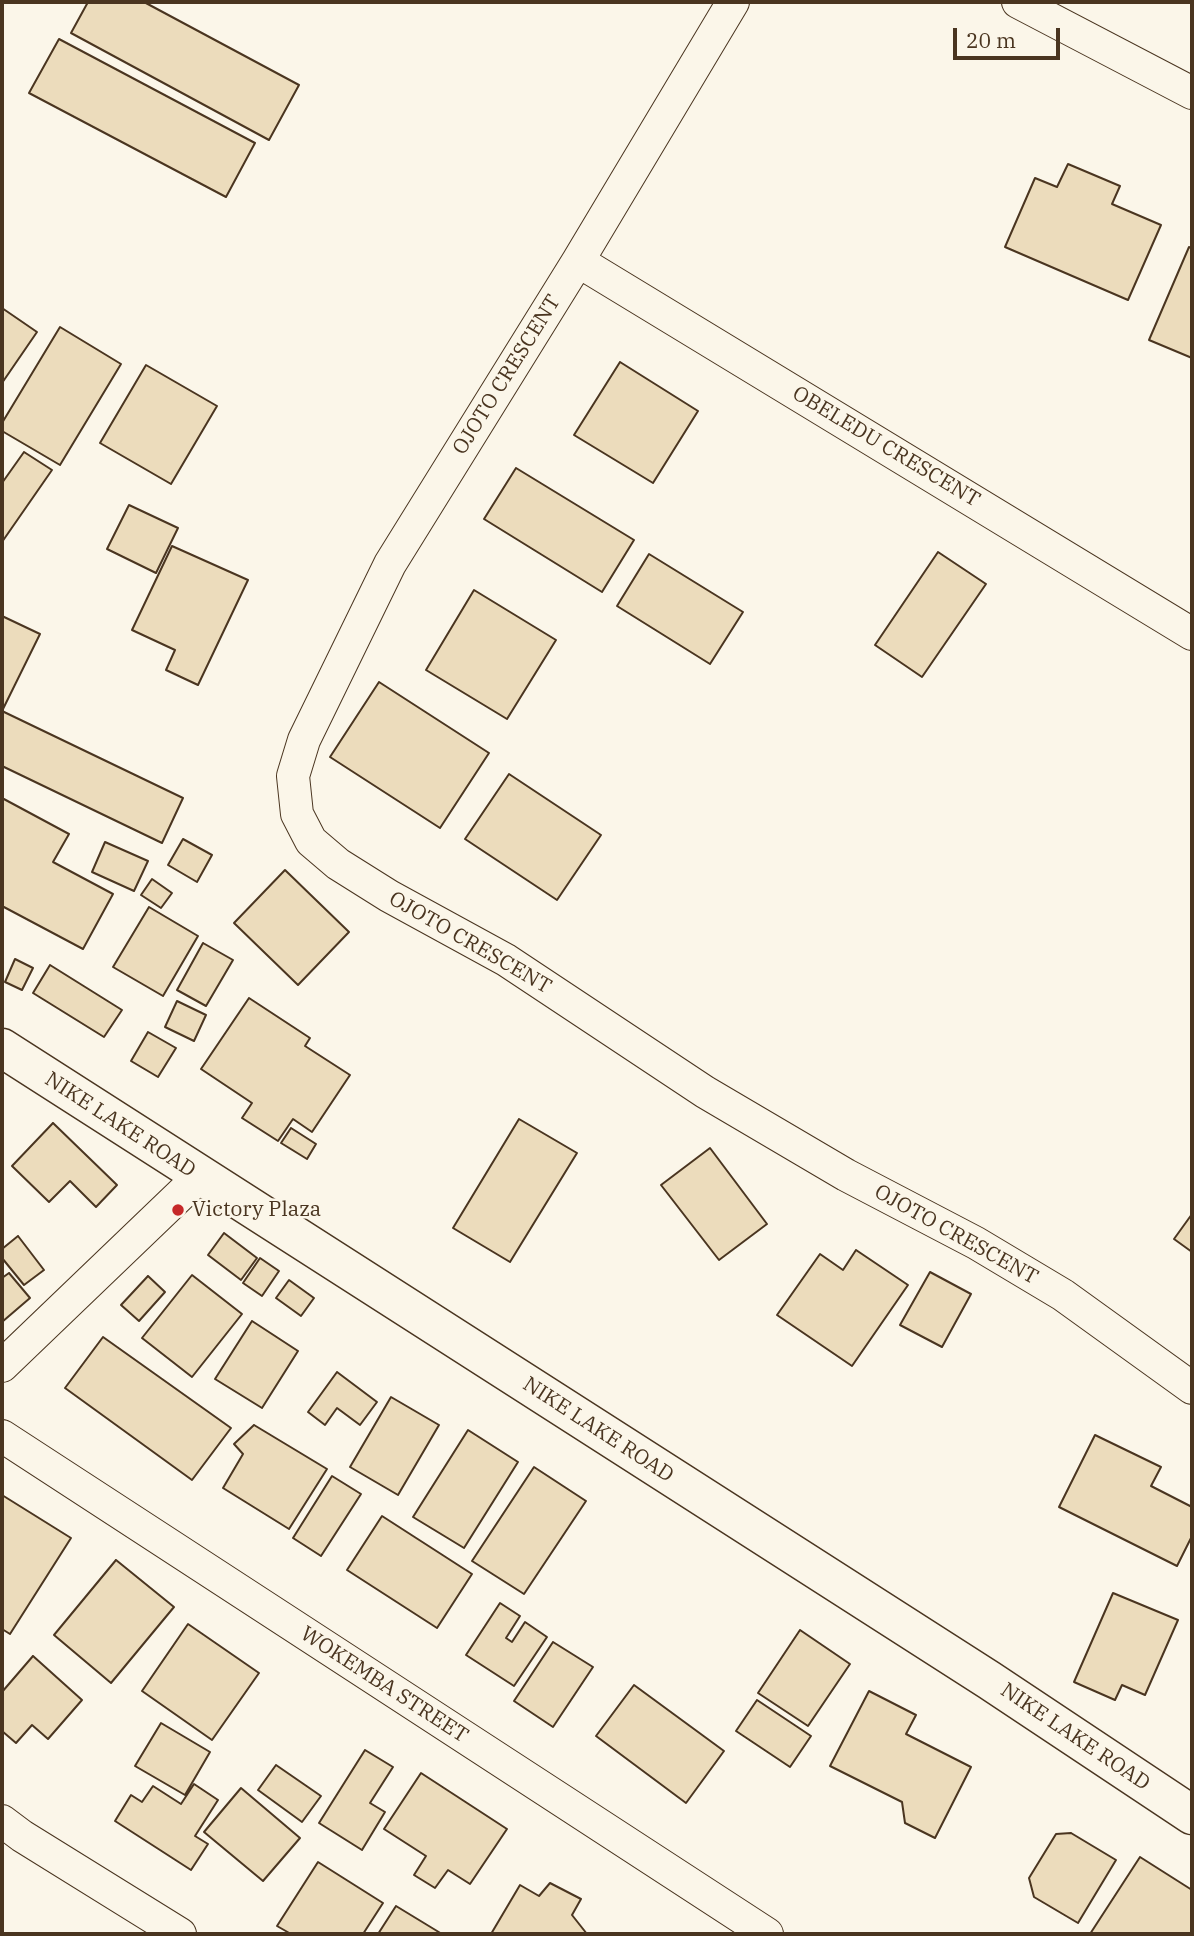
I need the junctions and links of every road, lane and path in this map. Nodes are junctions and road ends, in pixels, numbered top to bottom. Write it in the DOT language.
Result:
graph roads {
  1 [pos="733,2"];
  2 [pos="1018,2"];
  3 [pos="1192,93"];
  4 [pos="578,261"];
  5 [pos="1192,634"];
  6 [pos="2,1048"];
  7 [pos="200,1176"];
  8 [pos="2,1366"];
  9 [pos="1192,1388"];
  10 [pos="2,1436"];
  11 [pos="1192,1815"];
  12 [pos="2,1821"];
  13 [pos="180,1934"];
  14 [pos="767,1934"];
  1 -- 4 [label="street, OJOTO CRESCENT"];
  2 -- 3 [label="street"];
  4 -- 5 [label="street, OBELEDU CRESCENT"];
  4 -- 9 [label="street, OJOTO CRESCENT"];
  6 -- 7 [label="main road, NIKE LAKE ROAD"];
  7 -- 8 [label="street"];
  7 -- 11 [label="main road, NIKE LAKE ROAD"];
  10 -- 14 [label="street, WOKEMBA STREET"];
  12 -- 13 [label="street"];
}
